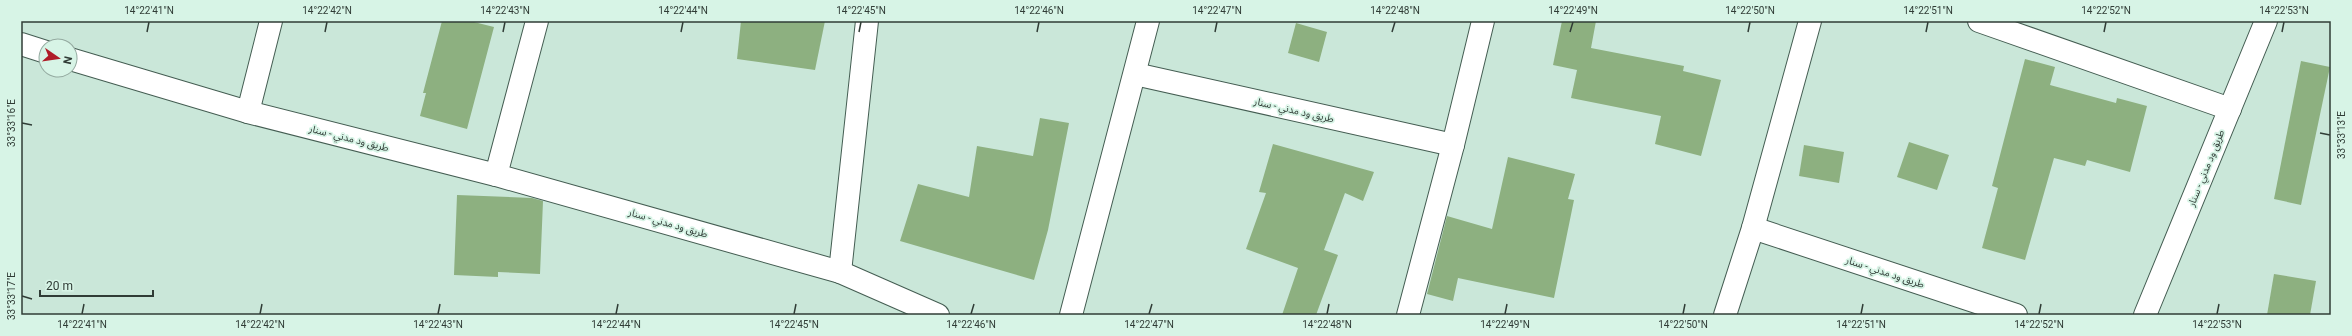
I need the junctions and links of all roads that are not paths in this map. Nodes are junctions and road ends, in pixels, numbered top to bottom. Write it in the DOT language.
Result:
graph roads {
  1 [pos="271,21"];
  2 [pos="538,21"];
  3 [pos="867,21"];
  4 [pos="1148,21"];
  5 [pos="1482,21"];
  6 [pos="1810,21"];
  7 [pos="1979,21"];
  8 [pos="2266,21"];
  9 [pos="21,44"];
  10 [pos="38,49"];
  11 [pos="78,61"];
  12 [pos="1135,74"];
  13 [pos="2230,109"];
  14 [pos="248,112"];
  15 [pos="1453,145"];
  16 [pos="496,175"];
  17 [pos="1753,228"];
  18 [pos="840,272"];
  19 [pos="938,315"];
  20 [pos="1071,315"];
  21 [pos="1408,315"];
  22 [pos="1725,315"];
  23 [pos="2016,315"];
  24 [pos="2145,315"];
  1 -- 14 [label="street"];
  2 -- 16 [label="street"];
  3 -- 18 [label="street"];
  4 -- 12 [label="street"];
  5 -- 15 [label="street"];
  6 -- 17 [label="street"];
  7 -- 13 [label="street"];
  8 -- 13 [label="street, طريق ود مدني - سنار"];
  9 -- 10 [label="street"];
  11 -- 14 [label="street, طريق ود مدني - سنار"];
  12 -- 15 [label="street, طريق ود مدني - سنار"];
  12 -- 20 [label="street"];
  13 -- 24 [label="street, طريق ود مدني - سنار"];
  14 -- 16 [label="street, طريق ود مدني - سنار"];
  15 -- 21 [label="street"];
  16 -- 18 [label="street, طريق ود مدني - سنار"];
  17 -- 22 [label="street"];
  17 -- 23 [label="street, طريق ود مدني - سنار"];
  18 -- 19 [label="street, طريق ود مدني - سنار"];
}
